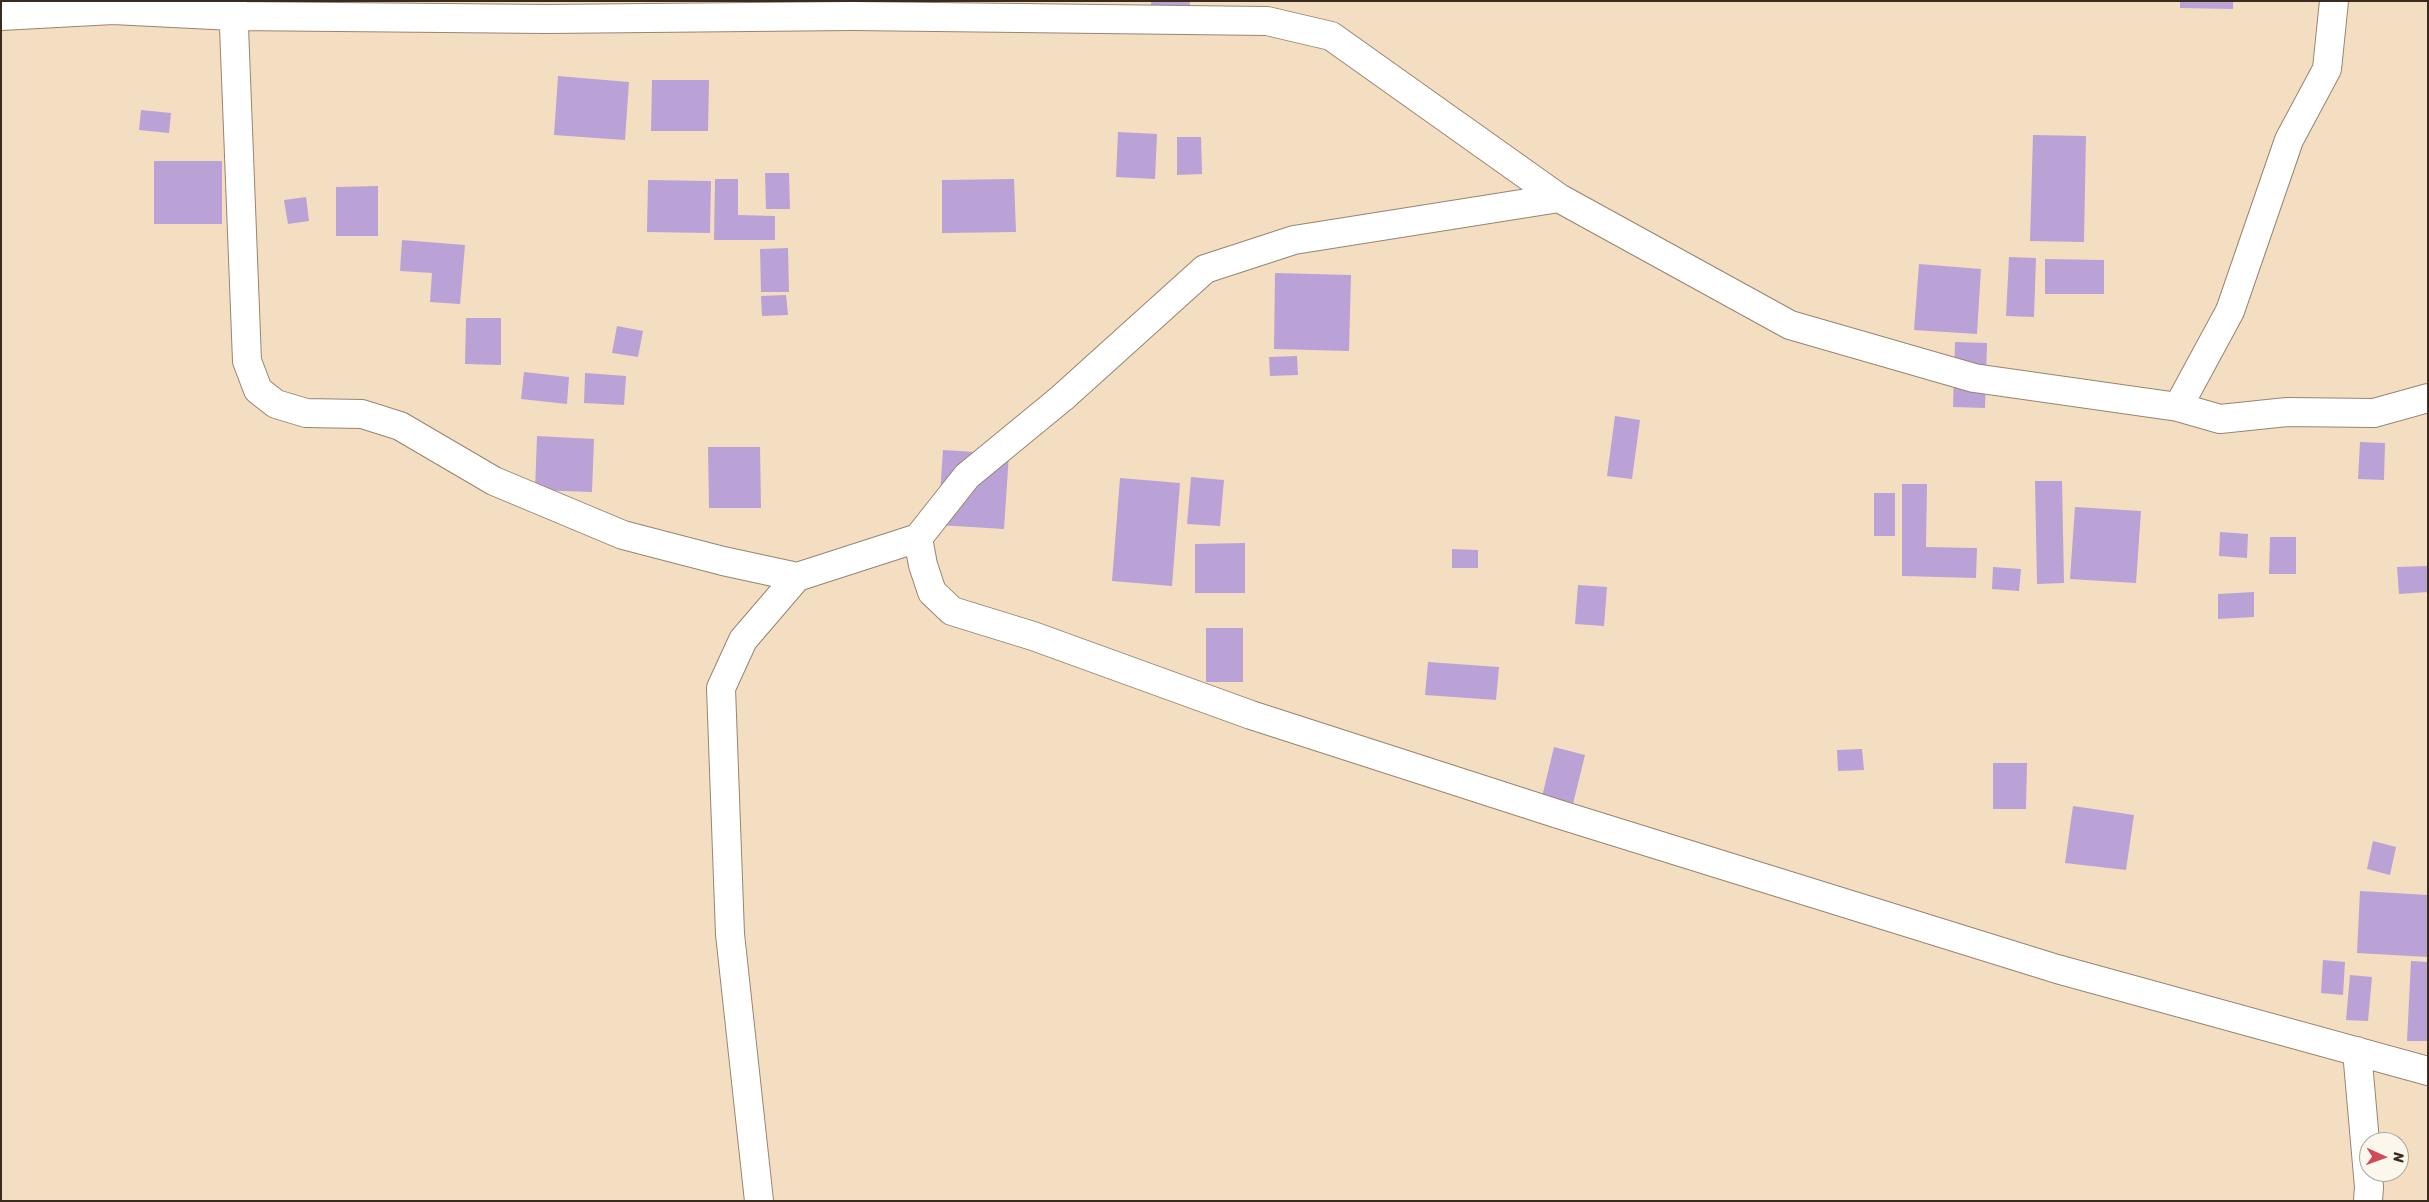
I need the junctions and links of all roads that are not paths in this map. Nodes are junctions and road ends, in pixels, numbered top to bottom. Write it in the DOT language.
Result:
graph roads {
  1 [pos="2334,1"];
  2 [pos="233,9"];
  3 [pos="1,16"];
  4 [pos="1558,198"];
  5 [pos="2428,398"];
  6 [pos="2178,407"];
  7 [pos="918,538"];
  8 [pos="797,578"];
  9 [pos="2358,1051"];
  10 [pos="2428,1071"];
  11 [pos="759,1201"];
  12 [pos="2368,1201"];
  1 -- 6 [label="street"];
  2 -- 3 [label="street"];
  2 -- 4 [label="street"];
  2 -- 8 [label="street"];
  4 -- 6 [label="street"];
  4 -- 7 [label="street"];
  5 -- 6 [label="street"];
  7 -- 8 [label="street"];
  7 -- 9 [label="street"];
  8 -- 11 [label="street"];
  9 -- 10 [label="street"];
  9 -- 12 [label="street"];
}
